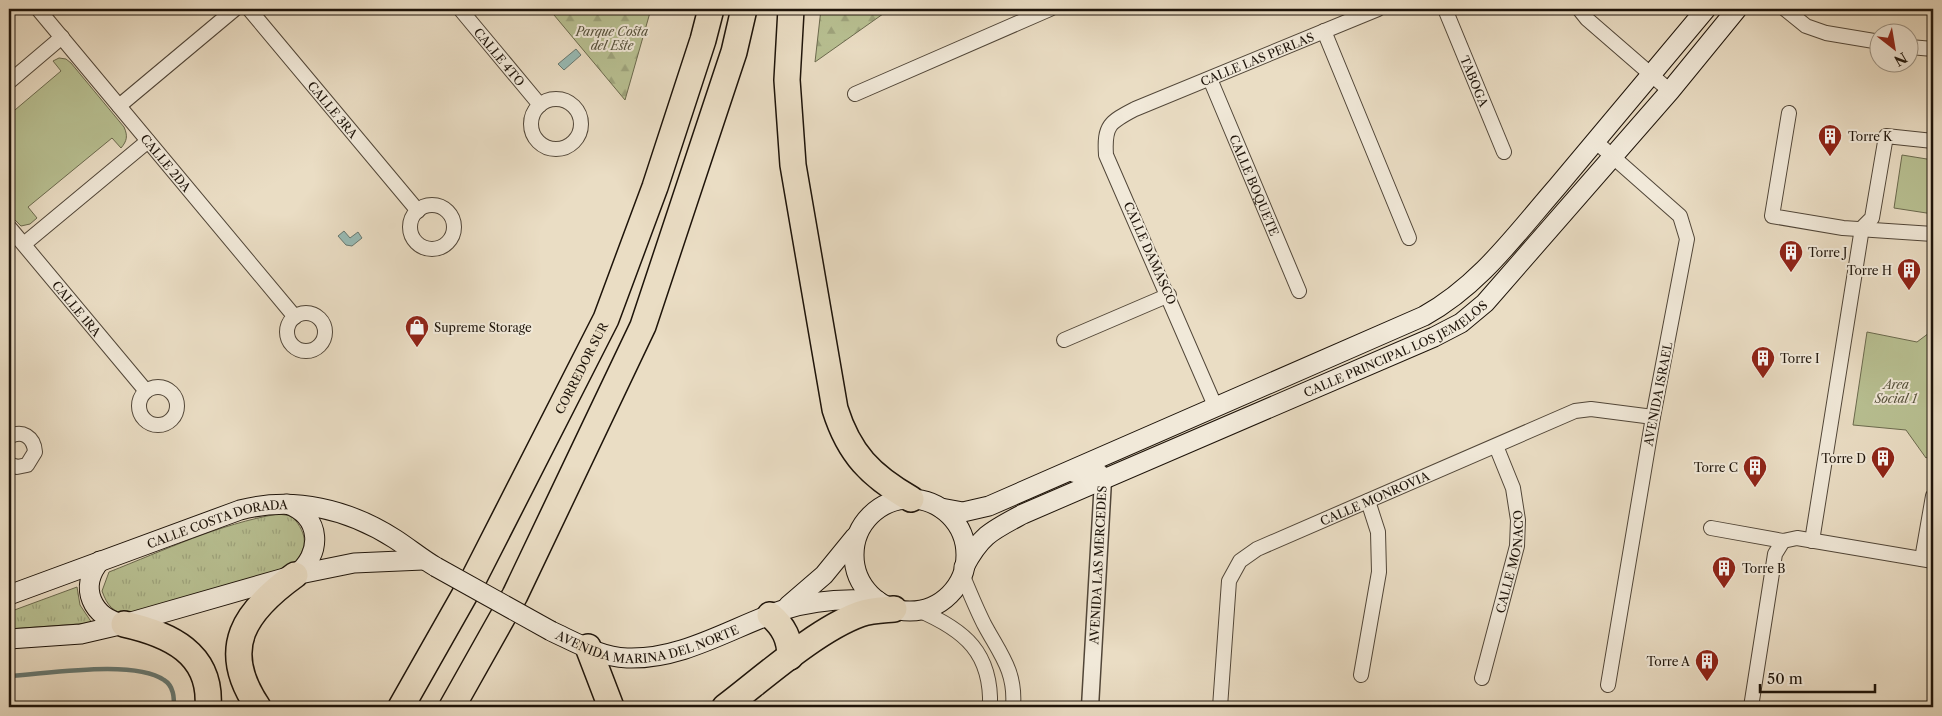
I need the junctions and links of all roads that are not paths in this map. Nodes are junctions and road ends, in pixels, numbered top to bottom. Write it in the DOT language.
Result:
graph roads {
  1 [pos="38,9"];
  2 [pos="235,9"];
  3 [pos="248,9"];
  4 [pos="460,9"];
  5 [pos="711,9"];
  6 [pos="744,9"];
  7 [pos="790,9"];
  8 [pos="1050,9"];
  9 [pos="1378,9"];
  10 [pos="1445,9"];
  11 [pos="1579,9"];
  12 [pos="1706,9"];
  13 [pos="1737,9"];
  14 [pos="1785,9"];
  15 [pos="1324,31"];
  16 [pos="62,37"];
  17 [pos="1870,40"];
  18 [pos="1920,48"];
  19 [pos="1933,49"];
  20 [pos="1651,74"];
  21 [pos="1210,79"];
  22 [pos="9,82"];
  23 [pos="1670,91"];
  24 [pos="855,94"];
  25 [pos="540,105"];
  26 [pos="119,106"];
  27 [pos="1136,109"];
  28 [pos="1789,112"];
  29 [pos="1933,140"];
  30 [pos="148,141"];
  31 [pos="1595,141"];
  32 [pos="1504,152"];
  33 [pos="1614,157"];
  34 [pos="418,211"];
  35 [pos="9,227"];
  36 [pos="1862,228"];
  37 [pos="1933,234"];
  38 [pos="1409,238"];
  39 [pos="24,244"];
  40 [pos="1300,291"];
  41 [pos="1169,295"];
  42 [pos="295,317"];
  43 [pos="1064,340"];
  44 [pos="146,391"];
  45 [pos="1216,408"];
  46 [pos="1248,417"];
  47 [pos="1653,417"];
  48 [pos="1204,436"];
  49 [pos="9,437"];
  50 [pos="1139,441"];
  51 [pos="1496,446"];
  52 [pos="1144,462"];
  53 [pos="9,464"];
  54 [pos="1053,479"];
  55 [pos="1102,480"];
  56 [pos="1933,496"];
  57 [pos="911,499"];
  58 [pos="1368,501"];
  59 [pos="280,503"];
  60 [pos="941,508"];
  61 [pos="1711,528"];
  62 [pos="857,534"];
  63 [pos="1812,540"];
  64 [pos="1783,541"];
  65 [pos="1928,560"];
  66 [pos="100,561"];
  67 [pos="430,563"];
  68 [pos="963,571"];
  69 [pos="295,575"];
  70 [pos="9,596"];
  71 [pos="897,606"];
  72 [pos="777,613"];
  73 [pos="124,624"];
  74 [pos="9,640"];
  75 [pos="588,647"];
  76 [pos="790,657"];
  77 [pos="473,671"];
  78 [pos="1361,675"];
  79 [pos="1482,678"];
  80 [pos="1608,685"];
  81 [pos="208,707"];
  82 [pos="258,707"];
  83 [pos="401,707"];
  84 [pos="452,707"];
  85 [pos="472,707"];
  86 [pos="611,707"];
  87 [pos="725,707"];
  88 [pos="990,707"];
  89 [pos="1013,707"];
  90 [pos="1090,707"];
  91 [pos="1220,707"];
  92 [pos="1751,707"];
  1 -- 16 [label="street, CALLE 2DA"];
  2 -- 26 [label="street"];
  3 -- 34 [label="street, CALLE 3RA"];
  4 -- 25 [label="street, CALLE 4TO"];
  5 -- 83 [label="highway, CORREDOR SUR"];
  6 -- 77 [label="highway"];
  7 -- 57 [label="highway"];
  8 -- 24 [label="street"];
  9 -- 15 [label="street, CALLE LAS PERLAS"];
  10 -- 32 [label="street, TABOGA"];
  11 -- 20 [label="street"];
  12 -- 20 [label="main road, CALLE PRINCIPAL LOS JEMELOS"];
  13 -- 23 [label="main road, CALLE PRINCIPAL LOS JEMELOS"];
  14 -- 17 [label="street"];
  15 -- 21 [label="street, CALLE LAS PERLAS"];
  15 -- 38 [label="street"];
  16 -- 22 [label="street"];
  16 -- 26 [label="street, CALLE 2DA"];
  18 -- 19 [label="street"];
  20 -- 23 [label="street"];
  20 -- 31 [label="main road, CALLE PRINCIPAL LOS JEMELOS"];
  21 -- 27 [label="street, CALLE LAS PERLAS"];
  21 -- 40 [label="street, CALLE BOQUETE"];
  23 -- 33 [label="main road, CALLE PRINCIPAL LOS JEMELOS"];
  26 -- 30 [label="street, CALLE 2DA"];
  27 -- 41 [label="street, CALLE DAMASCO"];
  28 -- 36 [label="street"];
  29 -- 36 [label="street"];
  30 -- 39 [label="street"];
  30 -- 42 [label="street, CALLE 2DA"];
  31 -- 33 [label="street, AVENIDA ISRAEL"];
  31 -- 45 [label="main road, CALLE PRINCIPAL LOS JEMELOS"];
  33 -- 46 [label="main road, CALLE PRINCIPAL LOS JEMELOS"];
  33 -- 47 [label="street, AVENIDA ISRAEL"];
  35 -- 39 [label="street, CALLE 1RA"];
  36 -- 37 [label="street"];
  36 -- 63 [label="street"];
  39 -- 44 [label="street, CALLE 1RA"];
  41 -- 43 [label="street"];
  41 -- 45 [label="street, CALLE DAMASCO"];
  45 -- 46 [label="main road"];
  45 -- 48 [label="main road"];
  45 -- 50 [label="main road, CALLE PRINCIPAL LOS JEMELOS"];
  46 -- 48 [label="main road, CALLE PRINCIPAL LOS JEMELOS"];
  47 -- 51 [label="street, CALLE MONROVIA"];
  47 -- 80 [label="street, AVENIDA ISRAEL"];
  48 -- 52 [label="main road, CALLE PRINCIPAL LOS JEMELOS"];
  49 -- 53 [label="street"];
  50 -- 52 [label="main road"];
  50 -- 54 [label="main road, CALLE PRINCIPAL LOS JEMELOS"];
  51 -- 58 [label="street, CALLE MONROVIA"];
  51 -- 79 [label="street, CALLE MONACO"];
  52 -- 55 [label="main road, CALLE PRINCIPAL LOS JEMELOS"];
  54 -- 55 [label="street, AVENIDA LAS MERCEDES"];
  54 -- 60 [label="main road, CALLE PRINCIPAL LOS JEMELOS"];
  55 -- 68 [label="main road, CALLE PRINCIPAL LOS JEMELOS"];
  55 -- 90 [label="street, AVENIDA LAS MERCEDES"];
  56 -- 65 [label="street"];
  57 -- 60 [label="main road"];
  57 -- 62 [label="main road"];
  58 -- 78 [label="street"];
  58 -- 91 [label="street, CALLE MONROVIA"];
  59 -- 66 [label="main road, CALLE COSTA DORADA"];
  59 -- 67 [label="main road, CALLE COSTA DORADA"];
  59 -- 69 [label="main road"];
  60 -- 68 [label="main road"];
  61 -- 64 [label="street"];
  62 -- 71 [label="main road"];
  62 -- 72 [label="main road, AVENIDA MARINA DEL NORTE"];
  63 -- 64 [label="street"];
  63 -- 65 [label="street"];
  64 -- 92 [label="street"];
  66 -- 70 [label="main road, CALLE COSTA DORADA"];
  66 -- 73 [label="main road"];
  67 -- 69 [label="main road"];
  67 -- 75 [label="main road, AVENIDA MARINA DEL NORTE, bridge"];
  68 -- 71 [label="main road"];
  68 -- 89 [label="street"];
  69 -- 73 [label="main road"];
  69 -- 82 [label="highway"];
  71 -- 72 [label="main road, AVENIDA MARINA DEL NORTE"];
  71 -- 76 [label="highway"];
  71 -- 88 [label="street"];
  72 -- 75 [label="main road, AVENIDA MARINA DEL NORTE"];
  72 -- 76 [label="highway"];
  73 -- 74 [label="main road"];
  73 -- 81 [label="highway"];
  75 -- 86 [label="highway"];
  76 -- 87 [label="highway"];
  77 -- 84 [label="highway"];
  77 -- 85 [label="highway"];
}
